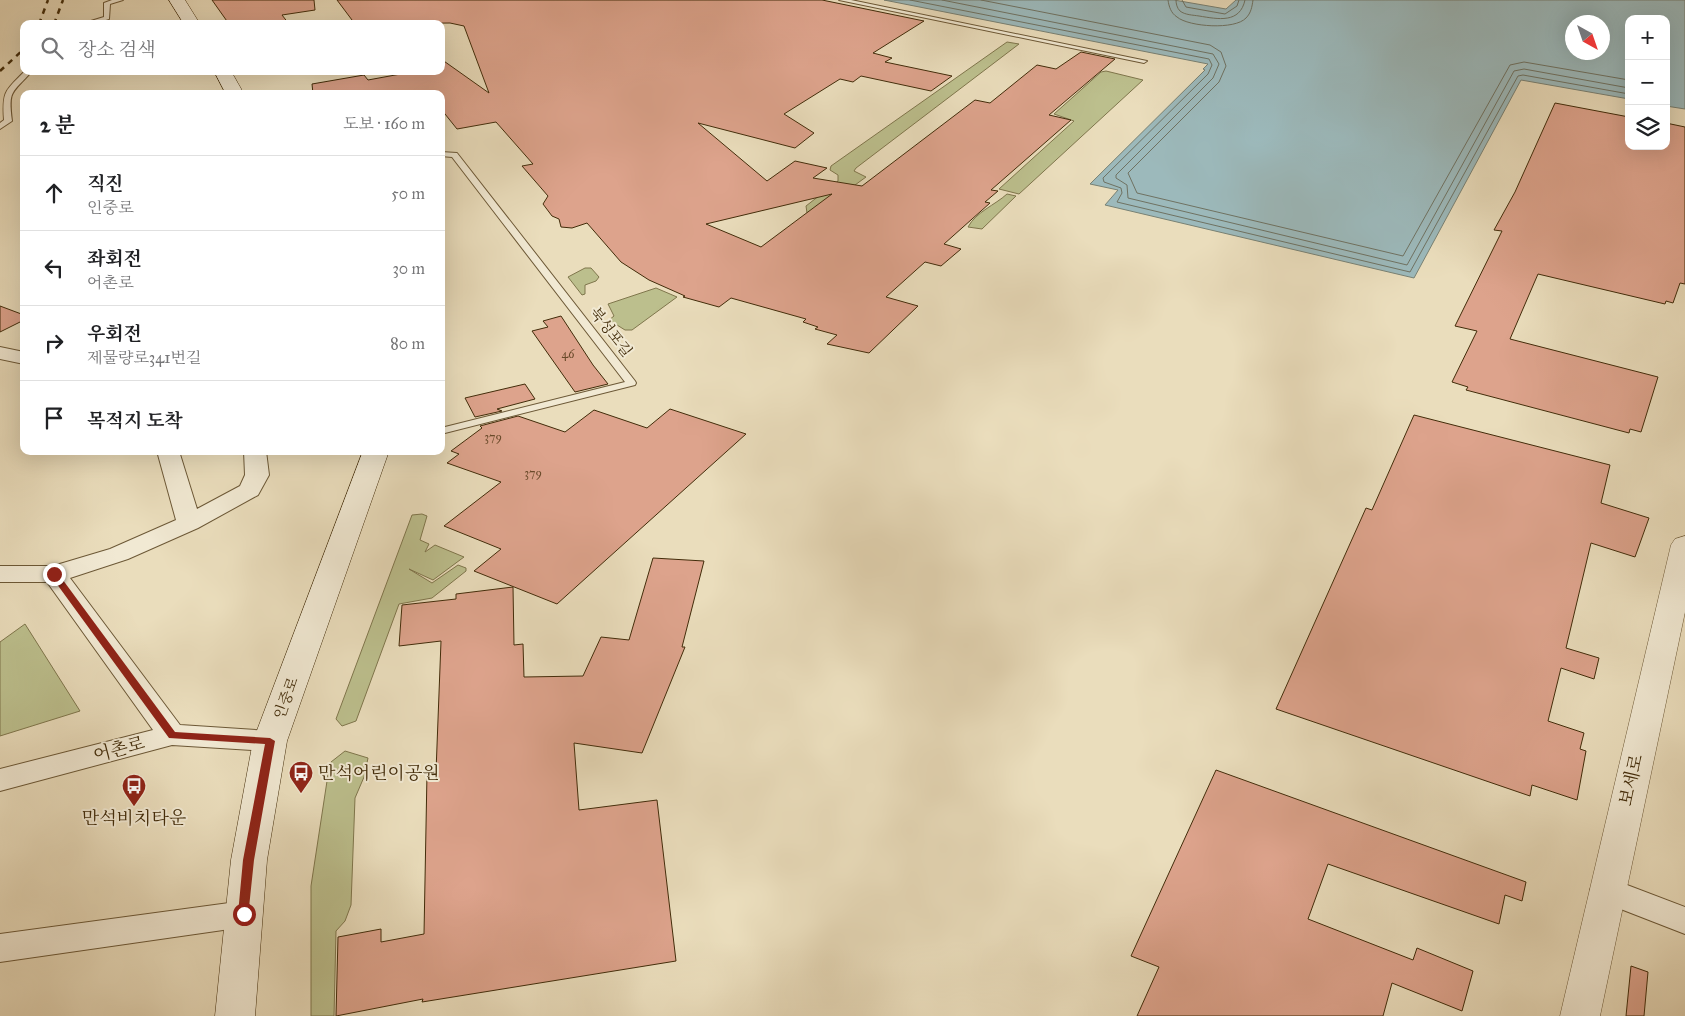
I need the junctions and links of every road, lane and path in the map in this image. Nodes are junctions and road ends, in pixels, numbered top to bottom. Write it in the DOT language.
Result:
graph roads {
  1 [pos="120,0"];
  2 [pos="177,0"];
  3 [pos="842,0"];
  4 [pos="100,20"];
  5 [pos="190,20"];
  6 [pos="1144,61"];
  7 [pos="25,75"];
  8 [pos="224,75"];
  9 [pos="234,90"];
  10 [pos="0,127"];
  11 [pos="445,155"];
  12 [pos="0,353"];
  13 [pos="20,357"];
  14 [pos="445,430"];
  15 [pos="169,455"];
  16 [pos="255,455"];
  17 [pos="375,455"];
  18 [pos="189,524"];
  19 [pos="1685,544"];
  20 [pos="0,574"];
  21 [pos="54,574"];
  22 [pos="172,735"];
  23 [pos="270,741"];
  24 [pos="0,780"];
  25 [pos="1606,890"];
  26 [pos="244,914"];
  27 [pos="1685,920"];
  28 [pos="0,948"];
  29 [pos="235,1016"];
  30 [pos="1580,1016"];
  1 -- 4 [label="lane"];
  2 -- 5 [label="main road"];
  3 -- 6 [label="lane"];
  7 -- 10 [label="lane"];
  8 -- 9 [label="main road"];
  11 -- 14 [label="lane, 북성포길"];
  12 -- 13 [label="street"];
  15 -- 18 [label="street"];
  16 -- 18 [label="street"];
  17 -- 23 [label="main road, 인중로"];
  18 -- 21 [label="street"];
  19 -- 25 [label="main road, 보세로"];
  20 -- 21 [label="street"];
  21 -- 22 [label="street"];
  22 -- 23 [label="street, 어촌로"];
  22 -- 24 [label="street, 어촌로"];
  23 -- 26 [label="main road, 인중로"];
  25 -- 27 [label="street"];
  25 -- 30 [label="main road, 보세로"];
  26 -- 28 [label="street"];
  26 -- 29 [label="main road, 인중로"];
}
